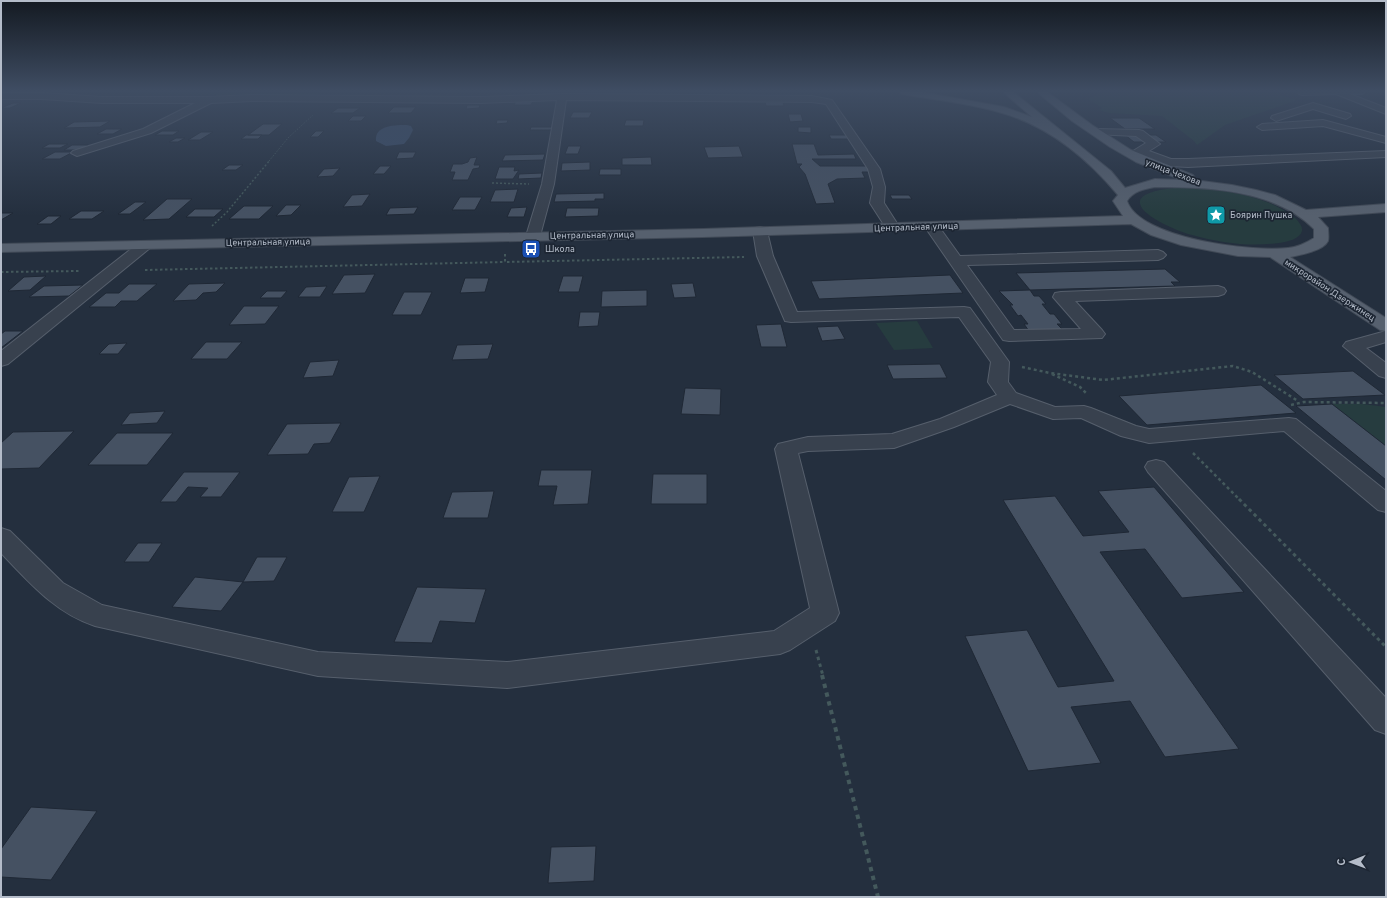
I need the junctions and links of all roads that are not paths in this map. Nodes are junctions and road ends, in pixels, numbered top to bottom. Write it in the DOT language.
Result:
graph roads {
  1 [pos="141,133"];
  2 [pos="556,133"];
  3 [pos="850,133"];
  4 [pos="1056,133"];
  5 [pos="1058,133"];
  6 [pos="1098,133"];
  7 [pos="1126,133"];
  8 [pos="1362,133"];
  9 [pos="1366,134"];
  10 [pos="1060,135"];
  11 [pos="1329,137"];
  12 [pos="1386,140"];
  13 [pos="1142,150"];
  14 [pos="1126,151"];
  15 [pos="78,153"];
  16 [pos="1386,154"];
  17 [pos="1207,185"];
  18 [pos="1124,194"];
  19 [pos="1386,208"];
  20 [pos="1305,214"];
  21 [pos="1135,220"];
  22 [pos="932,226"];
  23 [pos="893,228"];
  24 [pos="760,232"];
  25 [pos="533,236"];
  26 [pos="145,245"];
  27 [pos="1,248"];
  28 [pos="1274,253"];
  29 [pos="1158,255"];
  30 [pos="957,261"];
  31 [pos="1218,291"];
  32 [pos="1384,326"];
  33 [pos="1,360"];
  34 [pos="1386,372"];
  35 [pos="1009,397"];
  36 [pos="1156,467"];
  37 [pos="1386,504"];
  38 [pos="1,537"];
  39 [pos="1386,720"];
  1 -- 15 [label="street"];
  2 -- 25 [label="street"];
  3 -- 23 [label="street"];
  4 -- 10 [label="main road"];
  5 -- 10 [label="main road"];
  6 -- 14 [label="main road, улица Чехова"];
  7 -- 13 [label="street"];
  7 -- 13 [label="street"];
  8 -- 9 [label="street"];
  9 -- 11 [label="street"];
  9 -- 12 [label="street"];
  10 -- 18 [label="main road"];
  13 -- 14 [label="street"];
  13 -- 16 [label="street"];
  14 -- 17 [label="main road, улица Чехова"];
  17 -- 18 [label="main road"];
  17 -- 20 [label="main road"];
  18 -- 21 [label="main road"];
  19 -- 20 [label="main road"];
  20 -- 28 [label="main road"];
  21 -- 22 [label="main road, Центральная улица"];
  21 -- 28 [label="main road"];
  22 -- 23 [label="main road, Центральная улица"];
  22 -- 30 [label="street"];
  23 -- 24 [label="main road, Центральная улица"];
  24 -- 25 [label="main road, Центральная улица"];
  24 -- 35 [label="street"];
  25 -- 26 [label="main road, Центральная улица"];
  26 -- 27 [label="main road, Центральная улица"];
  26 -- 33 [label="street"];
  28 -- 32 [label="main road, микрорайон Дзержинец"];
  29 -- 30 [label="street"];
  30 -- 31 [label="street"];
  32 -- 34 [label="street"];
  35 -- 37 [label="street"];
  35 -- 38 [label="street"];
  36 -- 39 [label="street"];
}
